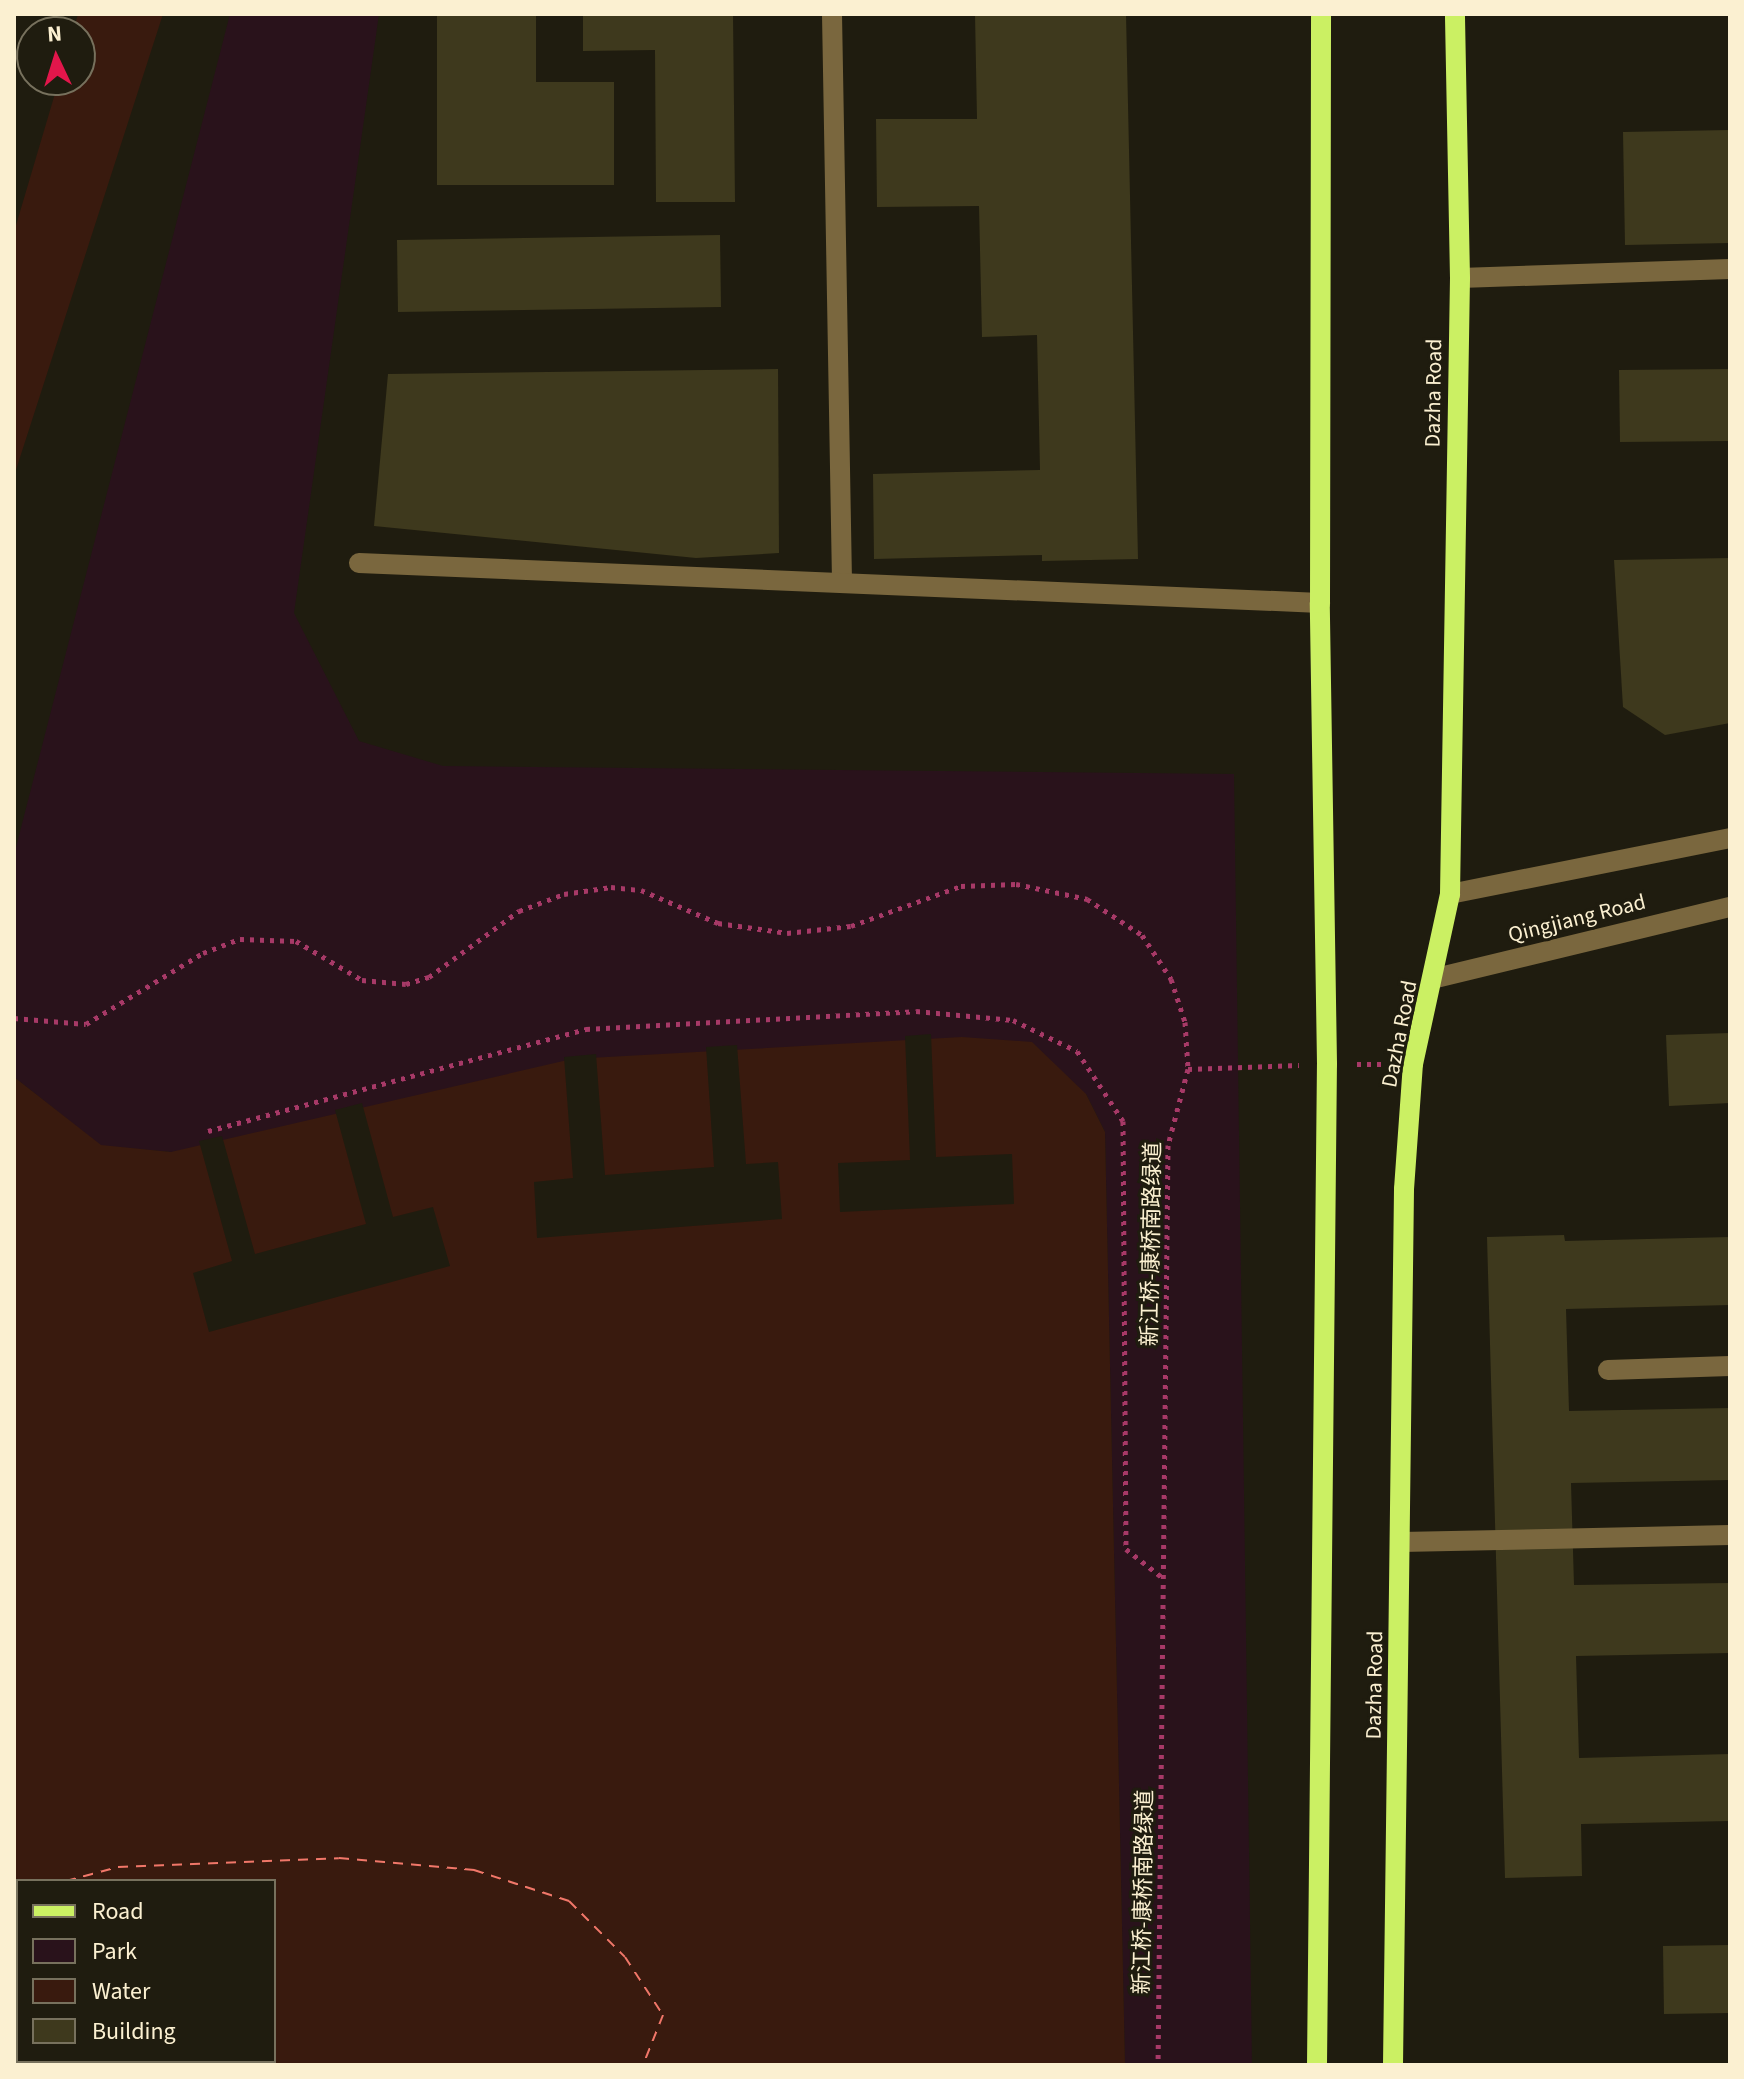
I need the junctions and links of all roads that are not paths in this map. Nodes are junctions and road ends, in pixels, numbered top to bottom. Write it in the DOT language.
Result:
graph roads {
  1 [pos="832,14"];
  2 [pos="1321,14"];
  3 [pos="1455,14"];
  4 [pos="1730,269"];
  5 [pos="1460,278"];
  6 [pos="359,563"];
  7 [pos="842,583"];
  8 [pos="1320,603"];
  9 [pos="1730,838"];
  10 [pos="1450,894"];
  11 [pos="1730,907"];
  12 [pos="1436,978"];
  13 [pos="1730,1366"];
  14 [pos="1608,1370"];
  15 [pos="1730,1535"];
  16 [pos="1401,1542"];
  17 [pos="1317,2065"];
  18 [pos="1393,2065"];
  1 -- 7 [label="street"];
  2 -- 8 [label="main road"];
  3 -- 5 [label="main road, Dazha Road"];
  4 -- 5 [label="street"];
  5 -- 10 [label="main road, Dazha Road"];
  6 -- 7 [label="street"];
  7 -- 8 [label="street"];
  8 -- 17 [label="main road"];
  9 -- 10 [label="street"];
  10 -- 12 [label="main road, Dazha Road"];
  11 -- 12 [label="street, Qingjiang Road"];
  12 -- 16 [label="main road, Dazha Road"];
  13 -- 14 [label="street"];
  15 -- 16 [label="street"];
  16 -- 18 [label="main road, Dazha Road"];
}
